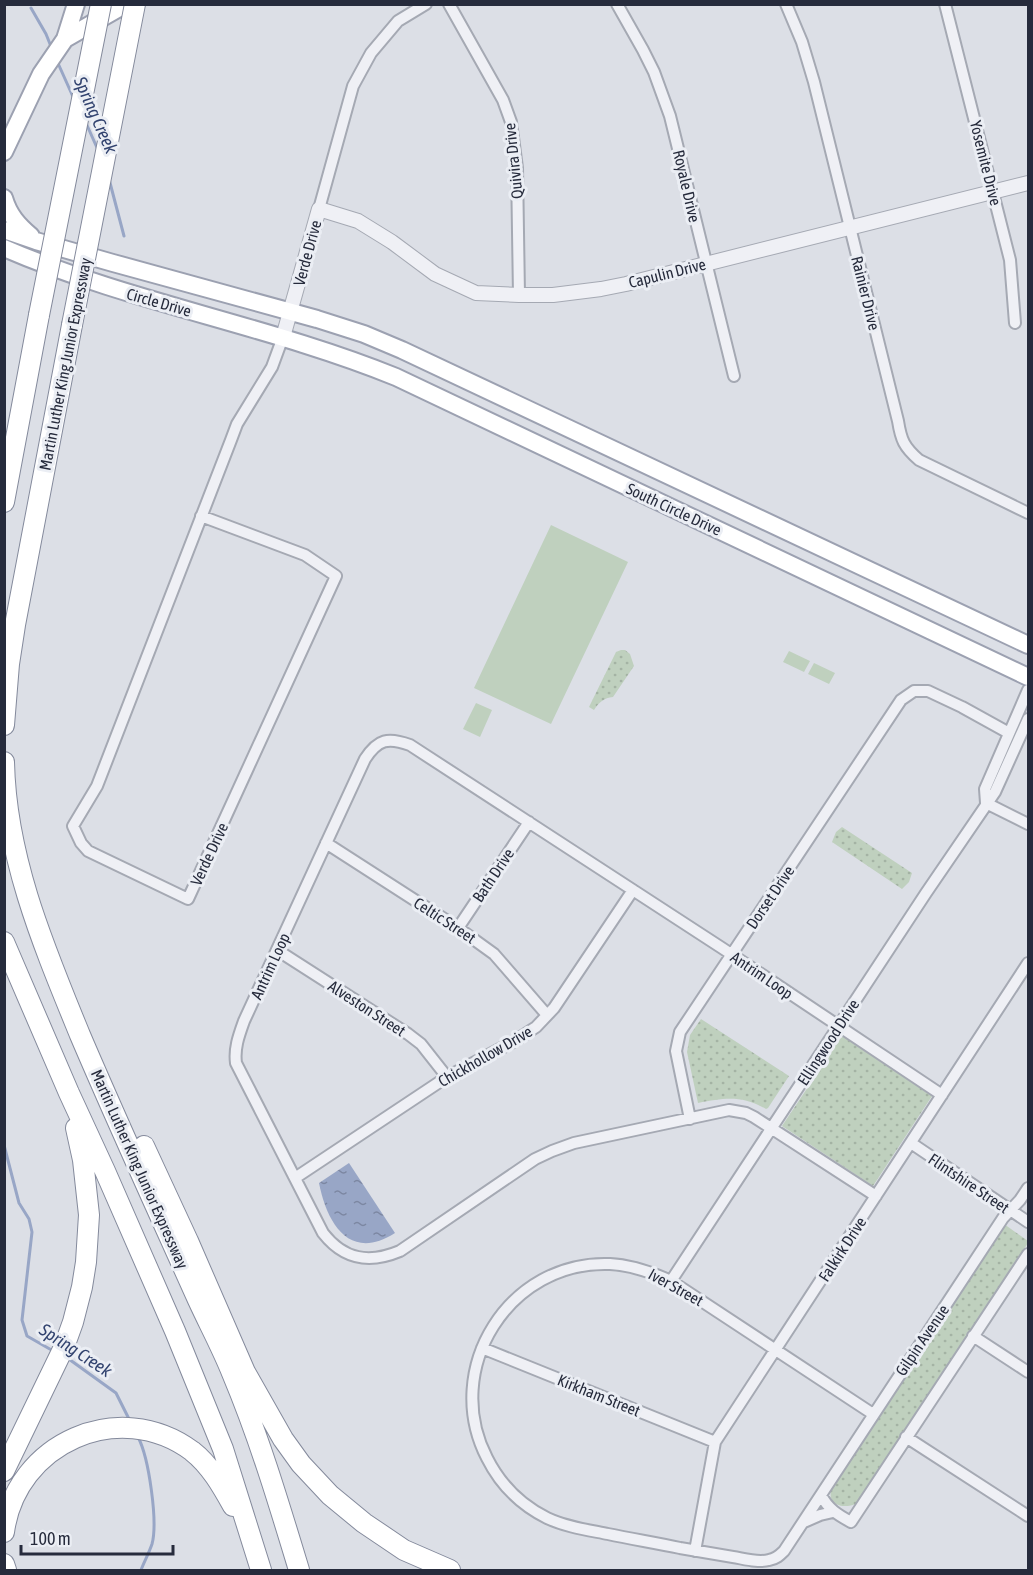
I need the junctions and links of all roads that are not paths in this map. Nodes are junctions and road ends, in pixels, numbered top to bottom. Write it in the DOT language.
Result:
graph roads {
  1 [pos="76,4"];
  2 [pos="93,4"];
  3 [pos="101,4"];
  4 [pos="126,4"];
  5 [pos="135,4"];
  6 [pos="426,4"];
  7 [pos="449,4"];
  8 [pos="617,4"];
  9 [pos="786,4"];
  10 [pos="945,4"];
  11 [pos="71,36"];
  12 [pos="4,152"];
  13 [pos="1029,183"];
  14 [pos="993,192"];
  15 [pos="4,198"];
  16 [pos="320,208"];
  17 [pos="850,229"];
  18 [pos="4,230"];
  19 [pos="36,241"];
  20 [pos="4,249"];
  21 [pos="4,258"];
  22 [pos="30,259"];
  23 [pos="705,264"];
  24 [pos="519,296"];
  25 [pos="291,312"];
  26 [pos="316,319"];
  27 [pos="1015,323"];
  28 [pos="283,337"];
  29 [pos="315,348"];
  30 [pos="734,376"];
  31 [pos="4,502"];
  32 [pos="1029,513"];
  33 [pos="201,516"];
  34 [pos="1029,645"];
  35 [pos="1029,677"];
  36 [pos="1029,690"];
  37 [pos="1029,719"];
  38 [pos="4,726"];
  39 [pos="1009,733"];
  40 [pos="4,762"];
  41 [pos="986,803"];
  42 [pos="529,822"];
  43 [pos="1029,824"];
  44 [pos="326,843"];
  45 [pos="633,890"];
  46 [pos="458,928"];
  47 [pos="4,942"];
  48 [pos="277,950"];
  49 [pos="732,955"];
  50 [pos="1029,963"];
  51 [pos="51,965"];
  52 [pos="548,1015"];
  53 [pos="838,1026"];
  54 [pos="447,1077"];
  55 [pos="69,1093"];
  56 [pos="942,1095"];
  57 [pos="690,1119"];
  58 [pos="771,1128"];
  59 [pos="911,1143"];
  60 [pos="295,1178"];
  61 [pos="1029,1188"];
  62 [pos="876,1196"];
  63 [pos="1011,1210"];
  64 [pos="1029,1222"];
  65 [pos="1029,1254"];
  66 [pos="671,1281"];
  67 [pos="973,1336"];
  68 [pos="482,1348"];
  69 [pos="776,1350"];
  70 [pos="1029,1372"];
  71 [pos="873,1414"];
  72 [pos="906,1437"];
  73 [pos="715,1442"];
  74 [pos="4,1471"];
  75 [pos="821,1495"];
  76 [pos="833,1512"];
  77 [pos="1029,1516"];
  78 [pos="804,1522"];
  79 [pos="4,1532"];
  80 [pos="254,1545"];
  81 [pos="695,1551"];
  82 [pos="773,1560"];
  83 [pos="4,1564"];
  84 [pos="6,1570"];
  85 [pos="261,1570"];
  86 [pos="299,1570"];
  87 [pos="450,1570"];
  1 -- 11 [label="main road"];
  2 -- 11 [label="main road"];
  3 -- 31 [label="highway, Martin Luther King Junior Expressway, bridge"];
  4 -- 11 [label="main road"];
  5 -- 38 [label="highway, Martin Luther King Junior Expressway, bridge"];
  6 -- 16 [label="street, Verde Drive"];
  7 -- 24 [label="street, Quivira Drive"];
  8 -- 23 [label="street, Royale Drive"];
  9 -- 17 [label="street, Rainier Drive"];
  10 -- 14 [label="street, Yosemite Drive"];
  11 -- 12 [label="main road"];
  13 -- 14 [label="street, Capulin Drive"];
  14 -- 17 [label="street, Capulin Drive"];
  14 -- 27 [label="street, Yosemite Drive"];
  15 -- 19 [label="main road"];
  16 -- 24 [label="street, Capulin Drive"];
  16 -- 25 [label="street, Verde Drive"];
  17 -- 23 [label="street, Capulin Drive"];
  17 -- 32 [label="street, Rainier Drive"];
  18 -- 19 [label="main road, Circle Drive"];
  19 -- 25 [label="main road, Circle Drive"];
  20 -- 22 [label="main road, Circle Drive"];
  21 -- 22 [label="main road"];
  22 -- 28 [label="main road, Circle Drive"];
  23 -- 24 [label="street, Capulin Drive"];
  23 -- 30 [label="street, Royale Drive"];
  25 -- 26 [label="main road, Circle Drive"];
  25 -- 28 [label="street, Verde Drive"];
  26 -- 34 [label="main road, South Circle Drive"];
  28 -- 29 [label="main road, Circle Drive"];
  28 -- 33 [label="street, Verde Drive"];
  29 -- 35 [label="main road, South Circle Drive"];
  33 -- 33 [label="street, Verde Drive"];
  36 -- 39 [label="street, Ellingwood Drive"];
  37 -- 41 [label="street, Ellingwood Drive"];
  39 -- 41 [label="street, Ellingwood Drive"];
  39 -- 49 [label="street, Dorset Drive"];
  40 -- 51 [label="highway, Martin Luther King Junior Expressway"];
  41 -- 43 [label="street"];
  41 -- 53 [label="street, Ellingwood Drive"];
  42 -- 44 [label="street, Antrim Loop"];
  42 -- 45 [label="street, Antrim Loop"];
  42 -- 46 [label="street, Bath Drive"];
  44 -- 46 [label="street, Celtic Street"];
  44 -- 48 [label="street, Antrim Loop"];
  45 -- 49 [label="street, Antrim Loop"];
  45 -- 52 [label="street, Chickhollow Drive"];
  46 -- 52 [label="street, Celtic Street"];
  47 -- 55 [label="highway, Martin Luther King Junior Expressway"];
  48 -- 54 [label="street, Alveston Street"];
  48 -- 60 [label="street, Antrim Loop"];
  49 -- 53 [label="street, Antrim Loop"];
  49 -- 57 [label="street, Dorset Drive"];
  50 -- 56 [label="street, Falkirk Drive"];
  51 -- 86 [label="highway, Martin Luther King Junior Expressway"];
  51 -- 87 [label="highway"];
  52 -- 54 [label="street, Chickhollow Drive"];
  53 -- 56 [label="street, Antrim Loop"];
  53 -- 58 [label="street, Ellingwood Drive"];
  54 -- 60 [label="street, Chickhollow Drive"];
  55 -- 74 [label="highway"];
  55 -- 80 [label="highway, Martin Luther King Junior Expressway"];
  56 -- 59 [label="street, Falkirk Drive"];
  57 -- 58 [label="street, Antrim Loop"];
  57 -- 60 [label="street, Antrim Loop"];
  58 -- 62 [label="street, Antrim Loop"];
  58 -- 66 [label="street, Ellingwood Drive"];
  59 -- 62 [label="street, Falkirk Drive"];
  59 -- 63 [label="street, Flintshire Street"];
  61 -- 63 [label="street, Gilpin Avenue"];
  62 -- 69 [label="street, Falkirk Drive"];
  63 -- 64 [label="street, Flintshire Street"];
  63 -- 71 [label="street, Gilpin Avenue"];
  65 -- 67 [label="street"];
  66 -- 68 [label="street, Iver Street"];
  66 -- 69 [label="street, Iver Street"];
  67 -- 70 [label="street"];
  67 -- 72 [label="street"];
  68 -- 73 [label="street, Kirkham Street"];
  68 -- 81 [label="street, Iver Street"];
  69 -- 71 [label="street, Iver Street"];
  69 -- 73 [label="street, Falkirk Drive"];
  71 -- 75 [label="street, Gilpin Avenue"];
  72 -- 76 [label="street"];
  72 -- 77 [label="street"];
  73 -- 81 [label="street, Falkirk Drive"];
  75 -- 76 [label="street"];
  75 -- 78 [label="street, Gilpin Avenue"];
  76 -- 78 [label="street"];
  78 -- 82 [label="street, Gilpin Avenue"];
  79 -- 80 [label="highway"];
  80 -- 85 [label="highway, Martin Luther King Junior Expressway"];
  81 -- 82 [label="street, Iver Street"];
  83 -- 84 [label="highway"];
}
